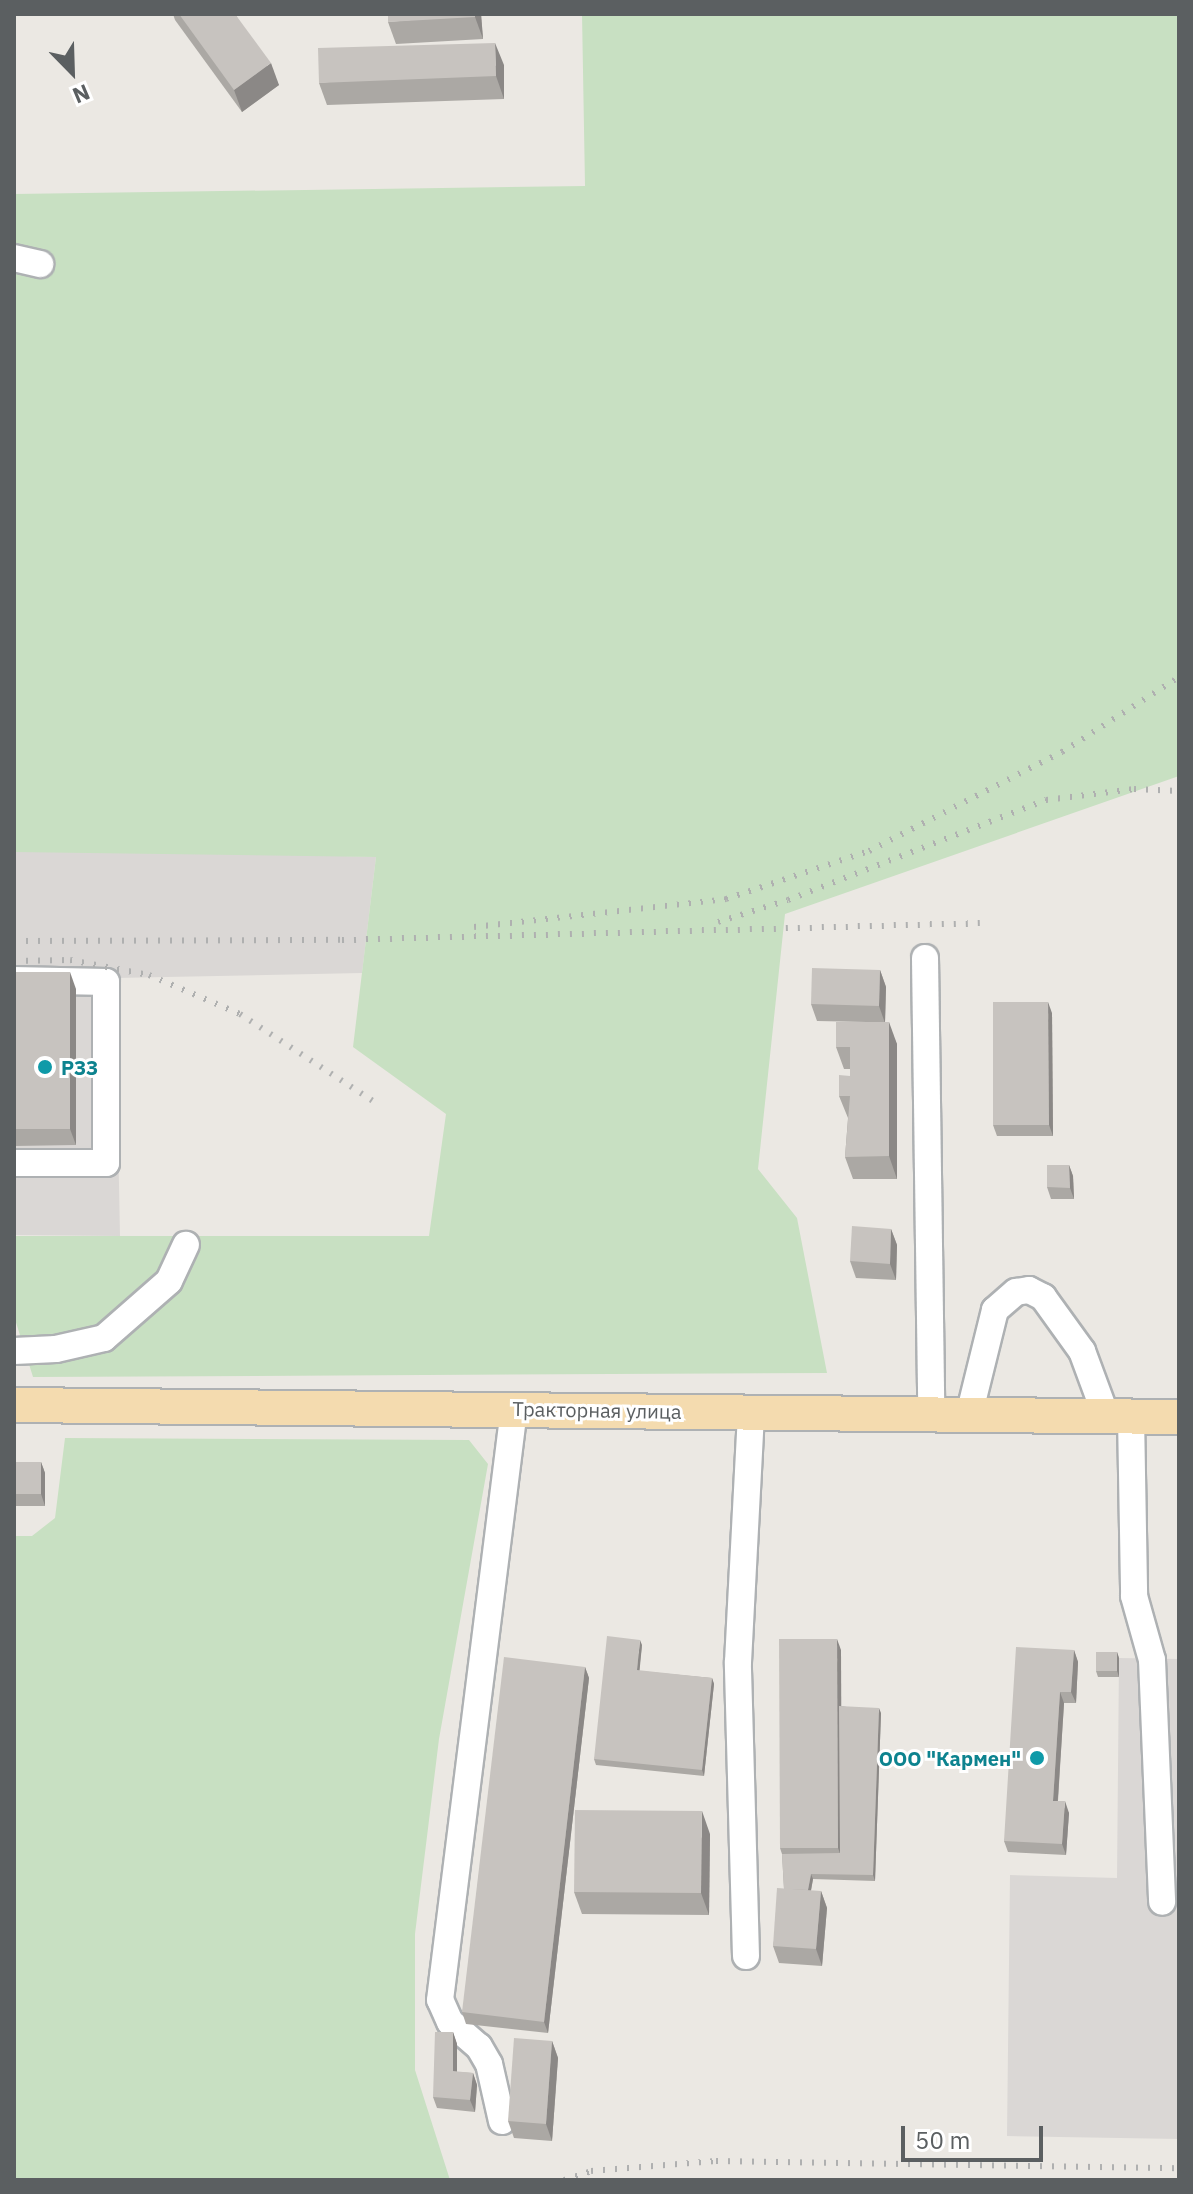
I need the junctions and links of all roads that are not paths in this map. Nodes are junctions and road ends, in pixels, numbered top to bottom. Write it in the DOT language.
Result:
graph roads {
  1 [pos="14,258"];
  2 [pos="40,264"];
  3 [pos="925,958"];
  4 [pos="14,980"];
  5 [pos="14,1163"];
  6 [pos="186,1245"];
  7 [pos="14,1351"];
  8 [pos="14,1405"];
  9 [pos="514,1409"];
  10 [pos="751,1413"];
  11 [pos="931,1414"];
  12 [pos="969,1415"];
  13 [pos="1119,1416"];
  14 [pos="1179,1417"];
  15 [pos="1162,1902"];
  16 [pos="746,1956"];
  17 [pos="502,2121"];
  1 -- 2 [label="lane"];
  3 -- 11 [label="lane"];
  4 -- 5 [label="lane"];
  6 -- 7 [label="lane"];
  8 -- 9 [label="main road, Тракторная улица"];
  9 -- 10 [label="main road, Тракторная улица"];
  9 -- 17 [label="lane"];
  10 -- 11 [label="main road, Тракторная улица"];
  10 -- 16 [label="lane"];
  11 -- 12 [label="main road, Тракторная улица"];
  12 -- 13 [label="main road, Тракторная улица"];
  12 -- 13 [label="lane"];
  13 -- 14 [label="main road, Тракторная улица"];
  13 -- 15 [label="lane"];
}
